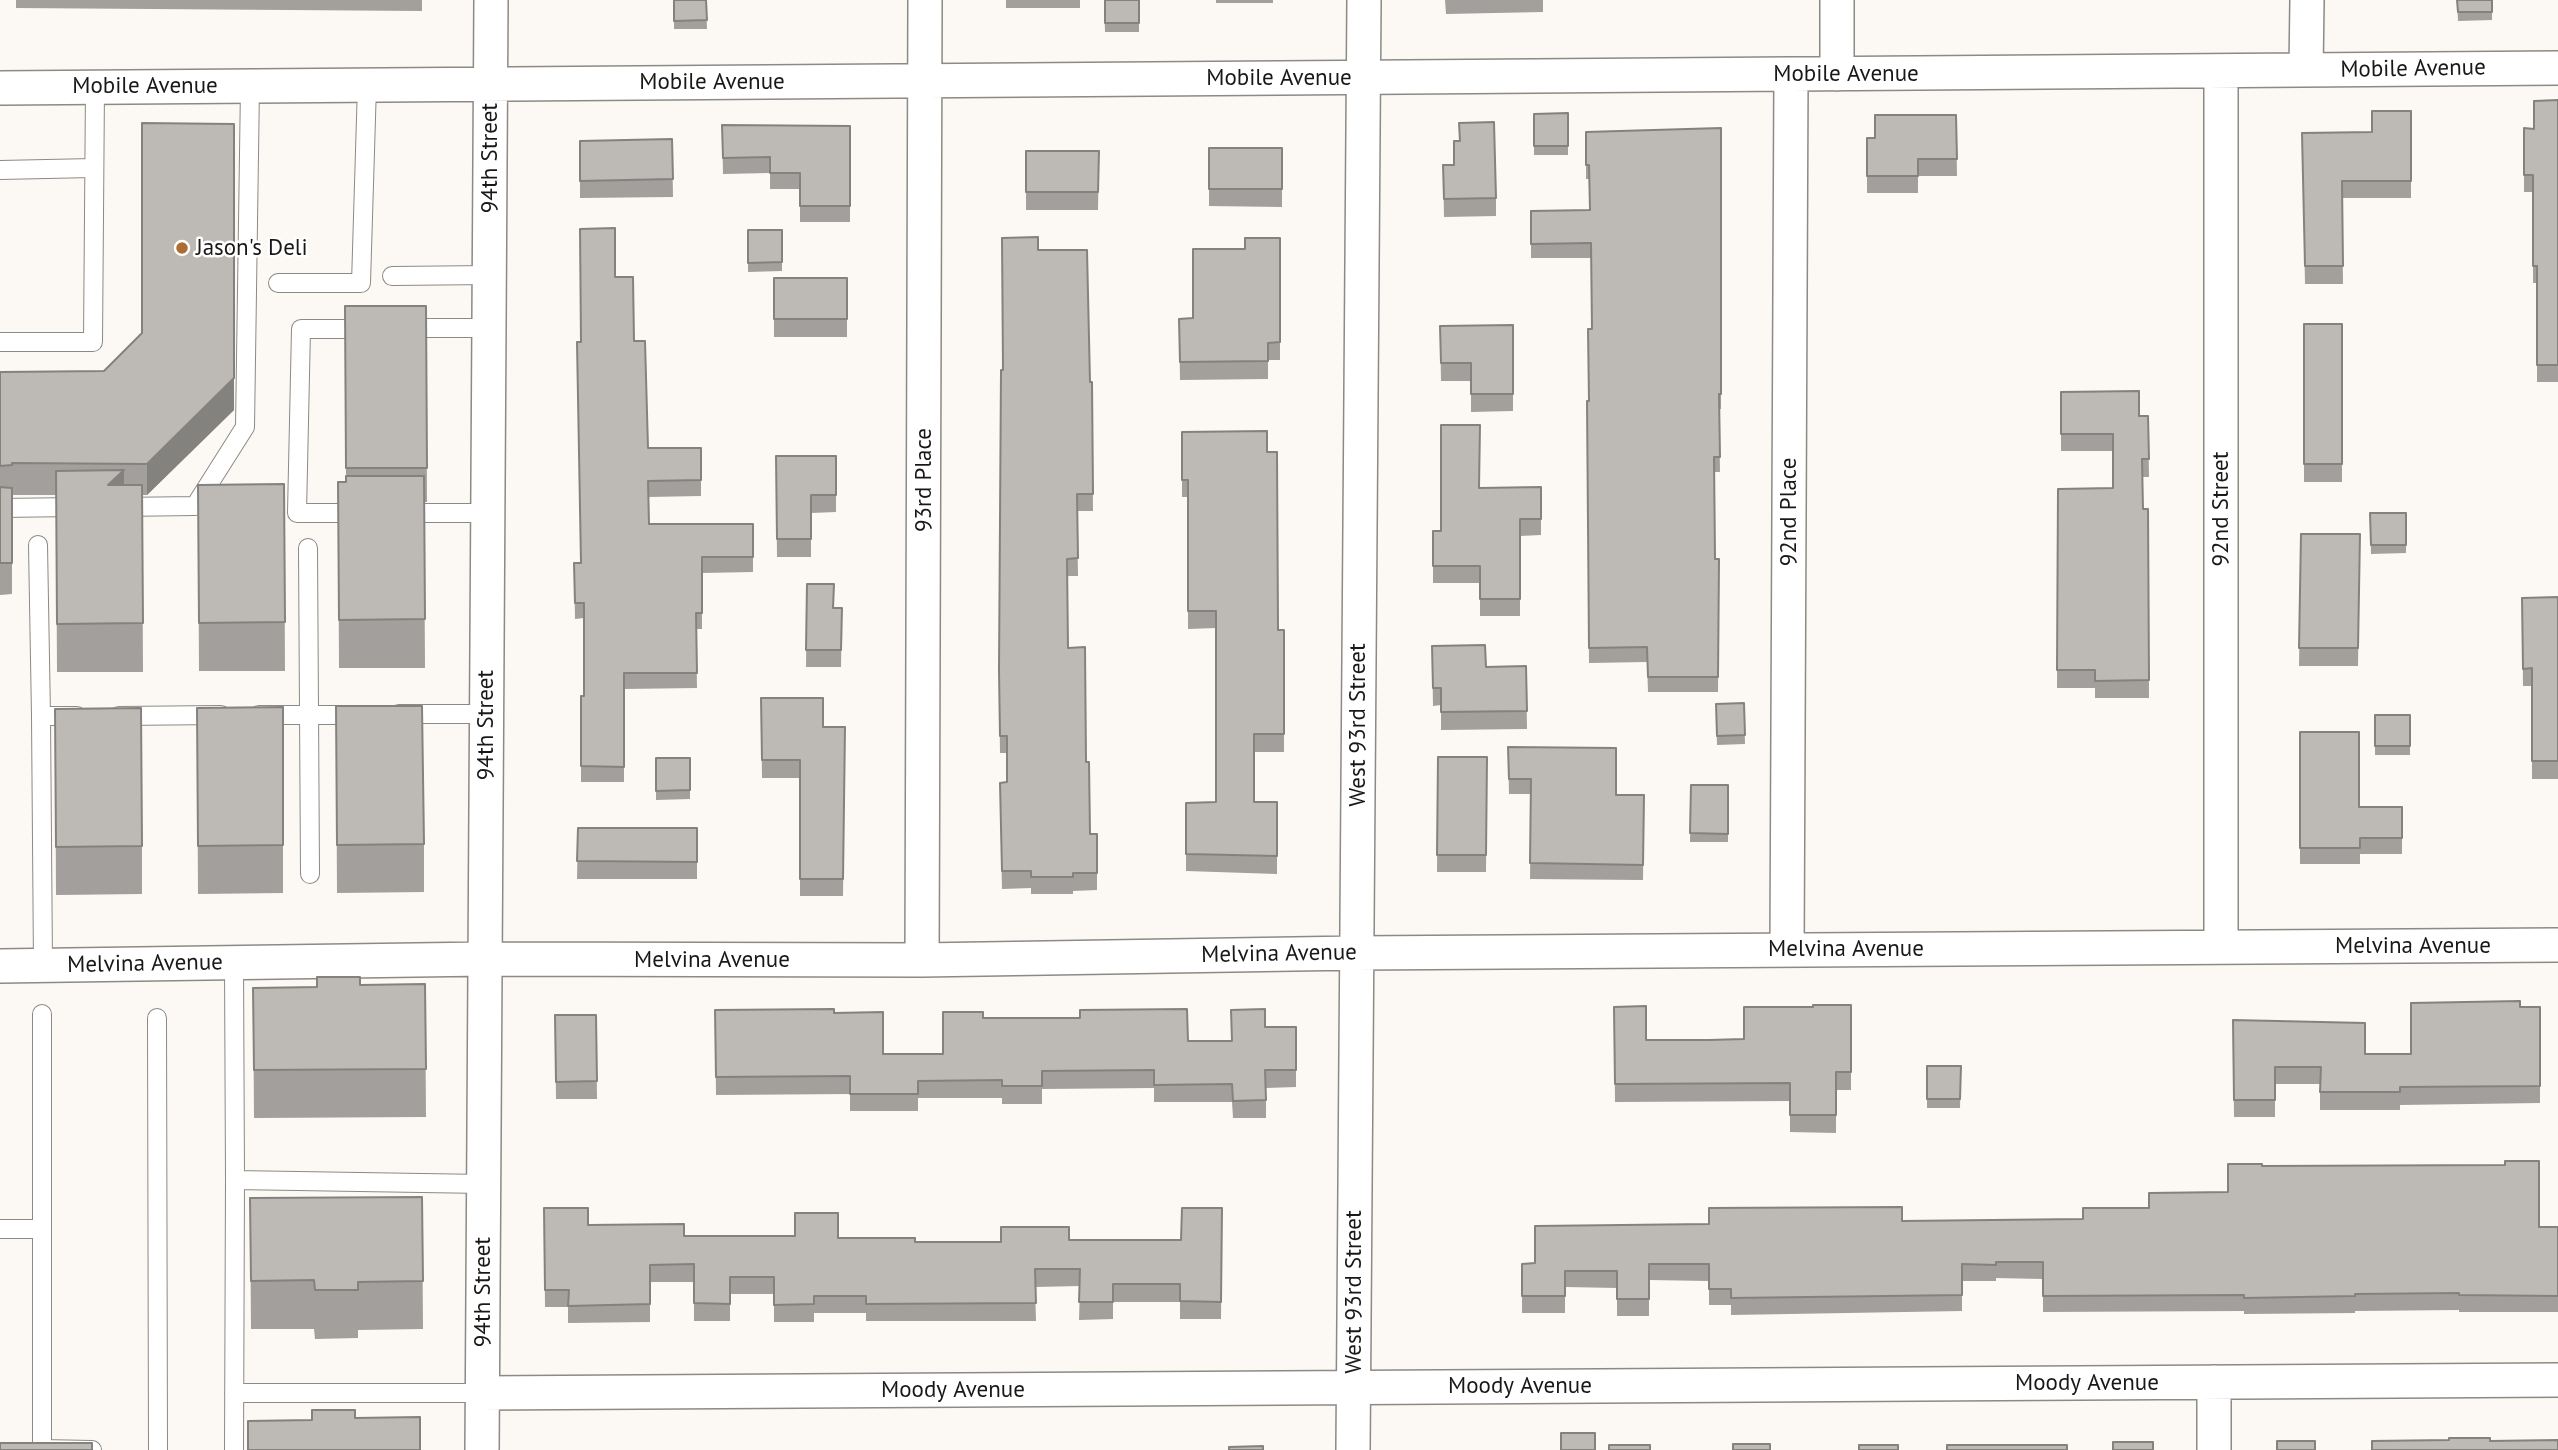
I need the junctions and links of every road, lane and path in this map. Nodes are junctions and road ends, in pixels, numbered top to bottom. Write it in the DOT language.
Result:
graph roads {
  1 [pos="491,0"];
  2 [pos="925,0"];
  3 [pos="1364,0"];
  4 [pos="1837,0"];
  5 [pos="2307,0"];
  6 [pos="2558,68"];
  7 [pos="2306,70"];
  8 [pos="2221,71"];
  9 [pos="1791,74"];
  10 [pos="1837,74"];
  11 [pos="1364,77"];
  12 [pos="925,80"];
  13 [pos="491,84"];
  14 [pos="367,85"];
  15 [pos="250,86"];
  16 [pos="95,87"];
  17 [pos="0,88"];
  18 [pos="93,168"];
  19 [pos="0,170"];
  20 [pos="489,275"];
  21 [pos="392,276"];
  22 [pos="278,283"];
  23 [pos="489,328"];
  24 [pos="0,342"];
  25 [pos="0,508"];
  26 [pos="488,513"];
  27 [pos="38,545"];
  28 [pos="308,548"];
  29 [pos="487,714"];
  30 [pos="308,715"];
  31 [pos="41,716"];
  32 [pos="310,874"];
  33 [pos="2558,945"];
  34 [pos="2221,947"];
  35 [pos="1787,949"];
  36 [pos="1356,953"];
  37 [pos="485,960"];
  38 [pos="922,960"];
  39 [pos="234,963"];
  40 [pos="0,966"];
  41 [pos="43,966"];
  42 [pos="42,1014"];
  43 [pos="158,1018"];
  44 [pos="235,1180"];
  45 [pos="484,1184"];
  46 [pos="0,1228"];
  47 [pos="42,1229"];
  48 [pos="2558,1380"];
  49 [pos="2214,1382"];
  50 [pos="1354,1387"];
  51 [pos="234,1393"];
  52 [pos="482,1393"];
  53 [pos="92,1450"];
  54 [pos="158,1450"];
  55 [pos="234,1450"];
  56 [pos="482,1450"];
  57 [pos="1353,1450"];
  58 [pos="2214,1450"];
  1 -- 13 [label="street, 94th Street"];
  2 -- 12 [label="street, 93rd Place"];
  3 -- 11 [label="street, West 93rd Street"];
  4 -- 10 [label="street"];
  5 -- 7 [label="street"];
  6 -- 7 [label="street, Mobile Avenue"];
  7 -- 8 [label="street, Mobile Avenue"];
  8 -- 10 [label="street, Mobile Avenue"];
  8 -- 34 [label="street, 92nd Street"];
  9 -- 10 [label="street, Mobile Avenue"];
  9 -- 11 [label="street, Mobile Avenue"];
  9 -- 35 [label="street, 92nd Place"];
  11 -- 12 [label="street, Mobile Avenue"];
  11 -- 36 [label="street, West 93rd Street"];
  12 -- 13 [label="street, Mobile Avenue"];
  12 -- 38 [label="street, 93rd Place"];
  13 -- 14 [label="street, Mobile Avenue"];
  13 -- 20 [label="street, 94th Street"];
  14 -- 15 [label="street, Mobile Avenue"];
  14 -- 22 [label="lane"];
  15 -- 16 [label="street, Mobile Avenue"];
  15 -- 25 [label="lane"];
  16 -- 17 [label="street, Mobile Avenue"];
  16 -- 18 [label="lane"];
  18 -- 19 [label="lane"];
  18 -- 24 [label="lane"];
  20 -- 21 [label="lane"];
  20 -- 23 [label="street, 94th Street"];
  23 -- 26 [label="street, 94th Street"];
  23 -- 26 [label="lane"];
  26 -- 29 [label="street, 94th Street"];
  27 -- 31 [label="lane"];
  28 -- 30 [label="lane"];
  29 -- 30 [label="lane"];
  29 -- 37 [label="street, 94th Street"];
  30 -- 31 [label="lane"];
  30 -- 32 [label="lane"];
  31 -- 41 [label="lane"];
  33 -- 34 [label="street, Melvina Avenue"];
  34 -- 35 [label="street, Melvina Avenue"];
  35 -- 36 [label="street, Melvina Avenue"];
  36 -- 38 [label="street, Melvina Avenue"];
  36 -- 50 [label="street, West 93rd Street"];
  37 -- 38 [label="street, Melvina Avenue"];
  37 -- 39 [label="street, Melvina Avenue"];
  37 -- 45 [label="street, 94th Street"];
  39 -- 41 [label="street, Melvina Avenue"];
  39 -- 44 [label="lane"];
  40 -- 41 [label="street, Melvina Avenue"];
  42 -- 47 [label="lane"];
  43 -- 54 [label="lane"];
  44 -- 45 [label="lane"];
  44 -- 51 [label="lane"];
  45 -- 52 [label="street, 94th Street"];
  46 -- 47 [label="lane"];
  47 -- 53 [label="lane"];
  48 -- 49 [label="street, Moody Avenue"];
  49 -- 50 [label="street, Moody Avenue"];
  49 -- 58 [label="street"];
  50 -- 52 [label="street, Moody Avenue"];
  50 -- 57 [label="street, West 93rd Street"];
  51 -- 52 [label="lane"];
  51 -- 55 [label="lane"];
  52 -- 56 [label="street, 94th Street"];
}
